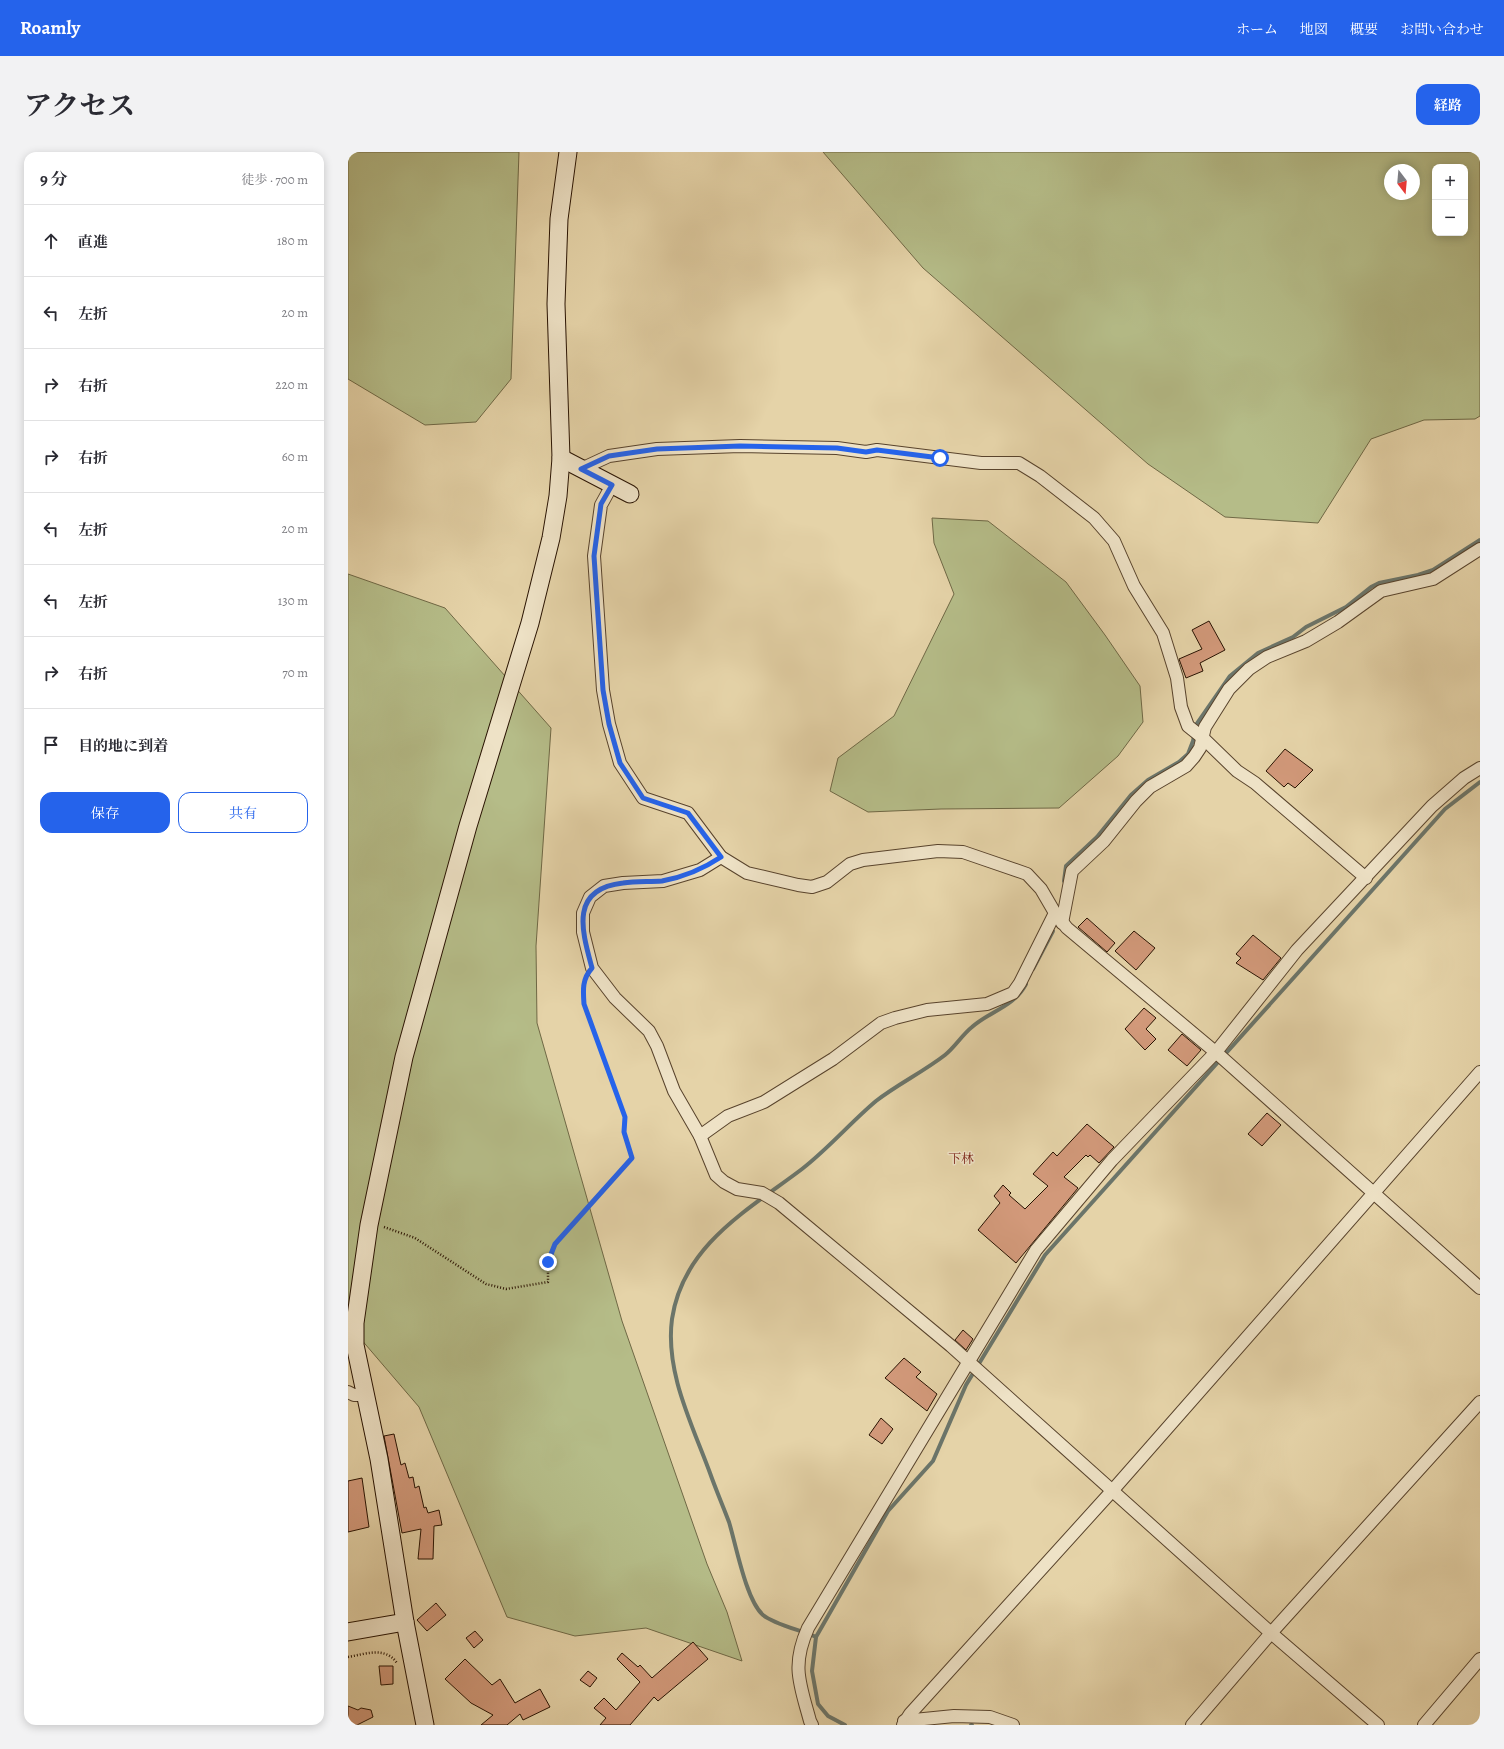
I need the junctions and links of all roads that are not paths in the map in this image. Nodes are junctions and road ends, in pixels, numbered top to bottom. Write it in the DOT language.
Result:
graph roads {
  1 [pos="568,152"];
  2 [pos="561,458"];
  3 [pos="581,469"];
  4 [pos="612,485"];
  5 [pos="630,494"];
  6 [pos="1480,550"];
  7 [pos="1197,734"];
  8 [pos="1480,768"];
  9 [pos="721,857"];
  10 [pos="1366,878"];
  11 [pos="1055,913"];
  12 [pos="1062,923"];
  13 [pos="1220,1056"];
  14 [pos="1480,1072"];
  15 [pos="700,1136"];
  16 [pos="1374,1194"];
  17 [pos="1480,1288"];
  18 [pos="973,1367"];
  19 [pos="348,1392"];
  20 [pos="366,1396"];
  21 [pos="1480,1402"];
  22 [pos="1112,1491"];
  23 [pos="405,1622"];
  24 [pos="348,1632"];
  25 [pos="1271,1633"];
  26 [pos="1480,1659"];
  27 [pos="903,1723"];
  28 [pos="425,1725"];
  29 [pos="812,1725"];
  30 [pos="1013,1725"];
  31 [pos="1192,1725"];
  32 [pos="1378,1725"];
  33 [pos="1424,1725"];
  1 -- 2 [label="street"];
  2 -- 3 [label="street"];
  2 -- 20 [label="street"];
  3 -- 4 [label="street"];
  3 -- 7 [label="street"];
  4 -- 5 [label="street"];
  4 -- 9 [label="street"];
  6 -- 7 [label="street"];
  7 -- 10 [label="street"];
  7 -- 12 [label="street"];
  8 -- 10 [label="street"];
  9 -- 11 [label="street"];
  9 -- 15 [label="street"];
  10 -- 13 [label="street"];
  11 -- 12 [label="street"];
  11 -- 15 [label="street"];
  12 -- 13 [label="street"];
  13 -- 16 [label="street"];
  13 -- 18 [label="street"];
  14 -- 16 [label="street"];
  15 -- 18 [label="street"];
  16 -- 17 [label="street"];
  16 -- 22 [label="street"];
  18 -- 22 [label="street"];
  18 -- 29 [label="street"];
  19 -- 20 [label="street"];
  20 -- 23 [label="street"];
  21 -- 25 [label="street"];
  22 -- 25 [label="street"];
  22 -- 27 [label="street"];
  23 -- 24 [label="street"];
  23 -- 28 [label="street"];
  25 -- 31 [label="street"];
  25 -- 32 [label="street"];
  26 -- 33 [label="street"];
  27 -- 30 [label="street"];
}
